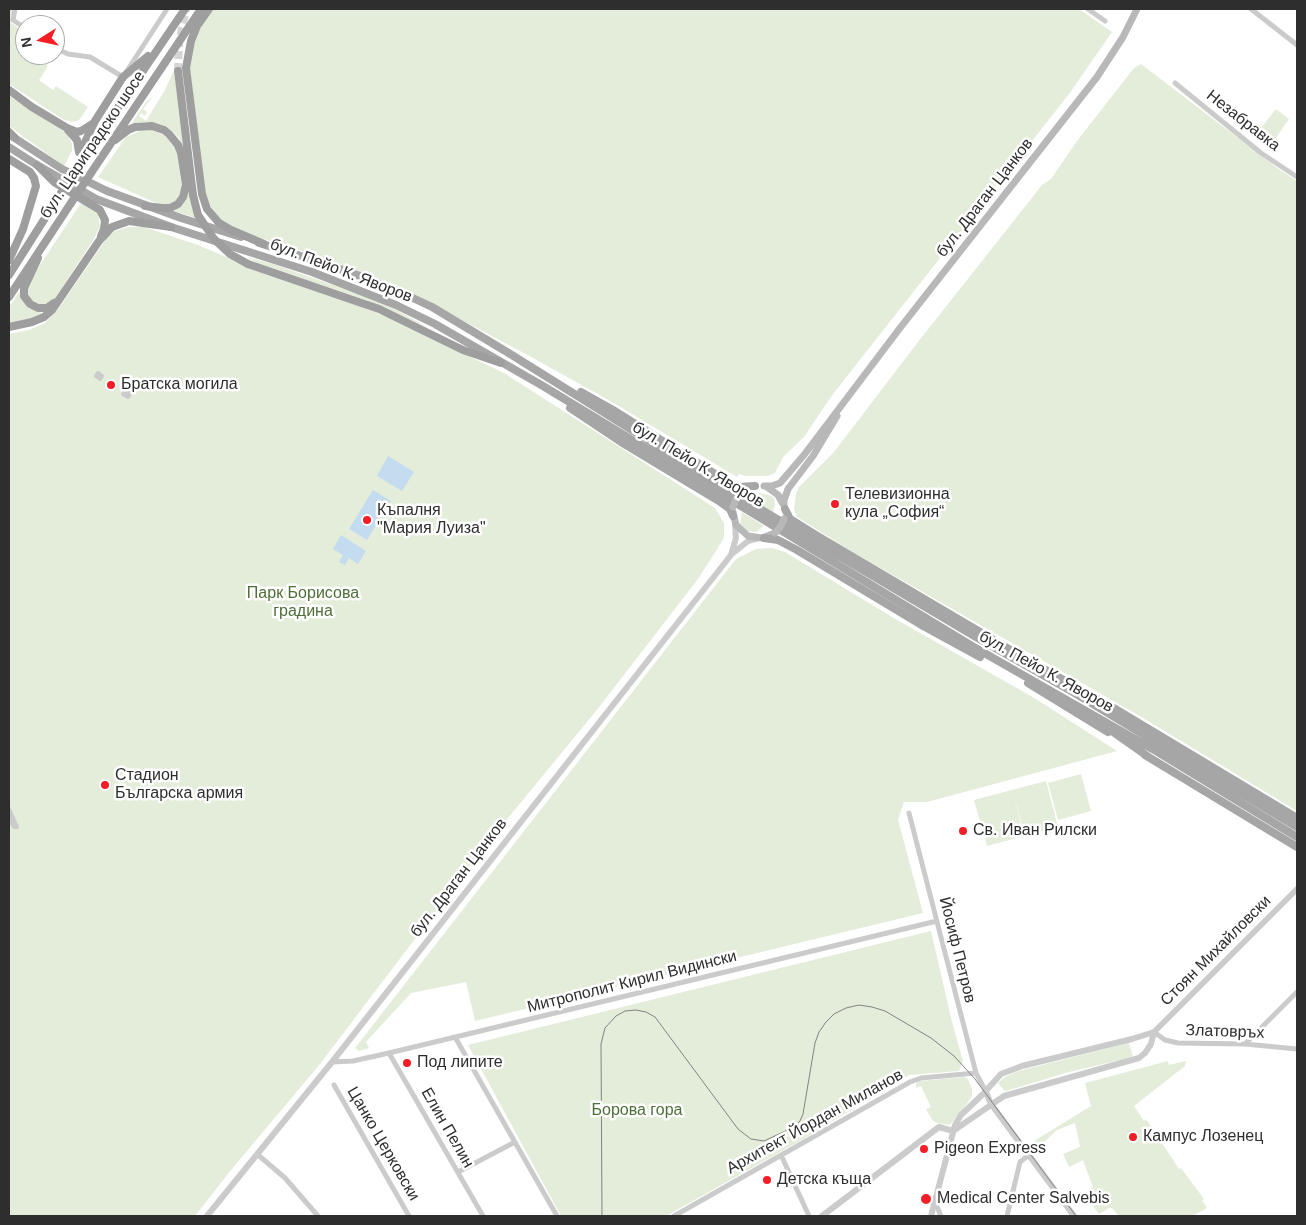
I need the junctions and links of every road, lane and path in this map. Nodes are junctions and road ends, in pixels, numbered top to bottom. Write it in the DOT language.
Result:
graph roads {
  1 [pos="15,9"];
  2 [pos="167,9"];
  3 [pos="185,9"];
  4 [pos="201,9"];
  5 [pos="209,9"];
  6 [pos="1088,9"];
  7 [pos="1137,9"];
  8 [pos="1252,9"];
  9 [pos="15,21"];
  10 [pos="1105,21"];
  11 [pos="1297,45"];
  12 [pos="156,50"];
  13 [pos="65,53"];
  14 [pos="178,71"];
  15 [pos="123,76"];
  16 [pos="1175,83"];
  17 [pos="9,90"];
  18 [pos="95,121"];
  19 [pos="67,128"];
  20 [pos="11,135"];
  21 [pos="109,144"];
  22 [pos="9,147"];
  23 [pos="80,153"];
  24 [pos="9,158"];
  25 [pos="37,165"];
  26 [pos="79,165"];
  27 [pos="1297,178"];
  28 [pos="145,206"];
  29 [pos="171,226"];
  30 [pos="99,241"];
  31 [pos="43,244"];
  32 [pos="264,244"];
  33 [pos="9,260"];
  34 [pos="9,275"];
  35 [pos="63,295"];
  36 [pos="9,297"];
  37 [pos="9,327"];
  38 [pos="502,363"];
  39 [pos="549,378"];
  40 [pos="543,386"];
  41 [pos="847,398"];
  42 [pos="755,486"];
  43 [pos="764,486"];
  44 [pos="784,507"];
  45 [pos="734,519"];
  46 [pos="762,538"];
  47 [pos="731,555"];
  48 [pos="1019,655"];
  49 [pos="1009,672"];
  50 [pos="1073,692"];
  51 [pos="1069,700"];
  52 [pos="1164,738"];
  53 [pos="1150,758"];
  54 [pos="1242,799"];
  55 [pos="9,809"];
  56 [pos="909,813"];
  57 [pos="9,818"];
  58 [pos="1297,818"];
  59 [pos="1297,827"];
  60 [pos="1297,837"];
  61 [pos="1297,847"];
  62 [pos="1297,889"];
  63 [pos="937,920"];
  64 [pos="1297,992"];
  65 [pos="1154,1032"];
  66 [pos="456,1037"];
  67 [pos="1245,1044"];
  68 [pos="1297,1050"];
  69 [pos="389,1053"];
  70 [pos="332,1062"];
  71 [pos="976,1073"];
  72 [pos="334,1085"];
  73 [pos="986,1092"];
  74 [pos="991,1104"];
  75 [pos="953,1131"];
  76 [pos="515,1142"];
  77 [pos="257,1154"];
  78 [pos="1029,1154"];
  79 [pos="780,1155"];
  80 [pos="458,1172"];
  81 [pos="935,1202"];
  82 [pos="208,1216"];
  83 [pos="318,1216"];
  84 [pos="409,1216"];
  85 [pos="483,1216"];
  86 [pos="557,1216"];
  87 [pos="674,1216"];
  88 [pos="809,1216"];
  89 [pos="822,1216"];
  90 [pos="931,1216"];
  91 [pos="941,1216"];
  92 [pos="1007,1216"];
  93 [pos="1074,1216"];
  1 -- 9 [label="street"];
  2 -- 15 [label="street, бул. Цариградско шосе"];
  3 -- 12 [label="highway, бул. Цариградско шосе"];
  4 -- 21 [label="highway, бул. Цариградско шосе"];
  5 -- 32 [label="highway"];
  6 -- 10 [label="street"];
  7 -- 41 [label="main road, бул. Драган Цанков"];
  8 -- 11 [label="street"];
  12 -- 15 [label="highway"];
  12 -- 26 [label="highway, бул. Цариградско шосе"];
  13 -- 15 [label="street"];
  14 -- 38 [label="highway, bridge"];
  15 -- 18 [label="highway"];
  16 -- 27 [label="street, Незабравка"];
  17 -- 19 [label="highway"];
  18 -- 19 [label="highway"];
  18 -- 23 [label="highway"];
  19 -- 23 [label="highway"];
  20 -- 28 [label="main road, бул. Пейо К. Яворов"];
  21 -- 28 [label="highway"];
  21 -- 31 [label="highway, бул. Цариградско шосе, bridge"];
  22 -- 25 [label="main road, бул. Пейо К. Яворов"];
  23 -- 26 [label="highway"];
  24 -- 33 [label="highway"];
  25 -- 29 [label="main road, бул. Пейо К. Яворов"];
  25 -- 30 [label="highway"];
  26 -- 34 [label="highway, бул. Цариградско шосе, bridge"];
  28 -- 32 [label="main road, бул. Пейо К. Яворов"];
  29 -- 30 [label="highway"];
  29 -- 38 [label="main road, бул. Пейо К. Яворов"];
  30 -- 35 [label="highway"];
  31 -- 35 [label="highway"];
  31 -- 36 [label="highway, бул. Цариградско шосе"];
  32 -- 39 [label="main road, бул. Пейо К. Яворов"];
  35 -- 37 [label="highway"];
  38 -- 40 [label="main road, бул. Пейо К. Яворов"];
  39 -- 42 [label="main road"];
  39 -- 50 [label="main road, бул. Пейо К. Яворов"];
  40 -- 45 [label="main road"];
  40 -- 51 [label="main road, бул. Пейо К. Яворов"];
  41 -- 43 [label="main road, бул. Драган Цанков"];
  41 -- 44 [label="main road, бул. Драган Цанков"];
  42 -- 43 [label="main road"];
  42 -- 45 [label="main road, bridge"];
  43 -- 44 [label="main road"];
  44 -- 46 [label="main road, bridge"];
  44 -- 48 [label="main road"];
  45 -- 46 [label="main road"];
  45 -- 47 [label="street, бул. Драган Цанков"];
  46 -- 47 [label="street, бул. Драган Цанков"];
  46 -- 49 [label="main road"];
  47 -- 70 [label="street, бул. Драган Цанков"];
  48 -- 50 [label="main road"];
  48 -- 52 [label="main road"];
  49 -- 51 [label="main road"];
  49 -- 53 [label="main road"];
  50 -- 52 [label="main road"];
  50 -- 54 [label="main road, бул. Пейо К. Яворов"];
  51 -- 53 [label="main road"];
  51 -- 54 [label="main road, бул. Пейо К. Яворов"];
  52 -- 58 [label="main road"];
  53 -- 61 [label="main road"];
  54 -- 59 [label="main road, бул. Пейо К. Яворов"];
  54 -- 60 [label="main road, бул. Пейо К. Яворов"];
  55 -- 57 [label="street"];
  56 -- 63 [label="street, Йосиф Петров"];
  62 -- 65 [label="street, Стоян Михайловски"];
  63 -- 66 [label="street, Митрополит Кирил Видински"];
  63 -- 71 [label="street, Йосиф Петров"];
  64 -- 67 [label="street"];
  65 -- 67 [label="street, Златовръх"];
  65 -- 73 [label="street"];
  65 -- 74 [label="street"];
  66 -- 69 [label="street, Митрополит Кирил Видински"];
  66 -- 76 [label="street"];
  67 -- 68 [label="street, Златовръх"];
  69 -- 70 [label="street, Митрополит Кирил Видински"];
  69 -- 80 [label="street, Елин Пелин"];
  70 -- 77 [label="street, бул. Драган Цанков"];
  71 -- 73 [label="street, Йосиф Петров"];
  71 -- 79 [label="street, Архитект Йордан Миланов"];
  72 -- 84 [label="street, Цанко Церковски"];
  73 -- 74 [label="street"];
  73 -- 75 [label="street"];
  74 -- 75 [label="street"];
  74 -- 78 [label="street"];
  75 -- 81 [label="street"];
  75 -- 89 [label="street"];
  76 -- 80 [label="street"];
  76 -- 86 [label="street"];
  77 -- 82 [label="street, бул. Драган Цанков"];
  77 -- 83 [label="street"];
  78 -- 92 [label="street"];
  78 -- 93 [label="street"];
  79 -- 87 [label="street, Архитект Йордан Миланов"];
  79 -- 88 [label="street"];
  80 -- 85 [label="street, Елин Пелин"];
  81 -- 90 [label="street"];
  81 -- 91 [label="street"];
}
